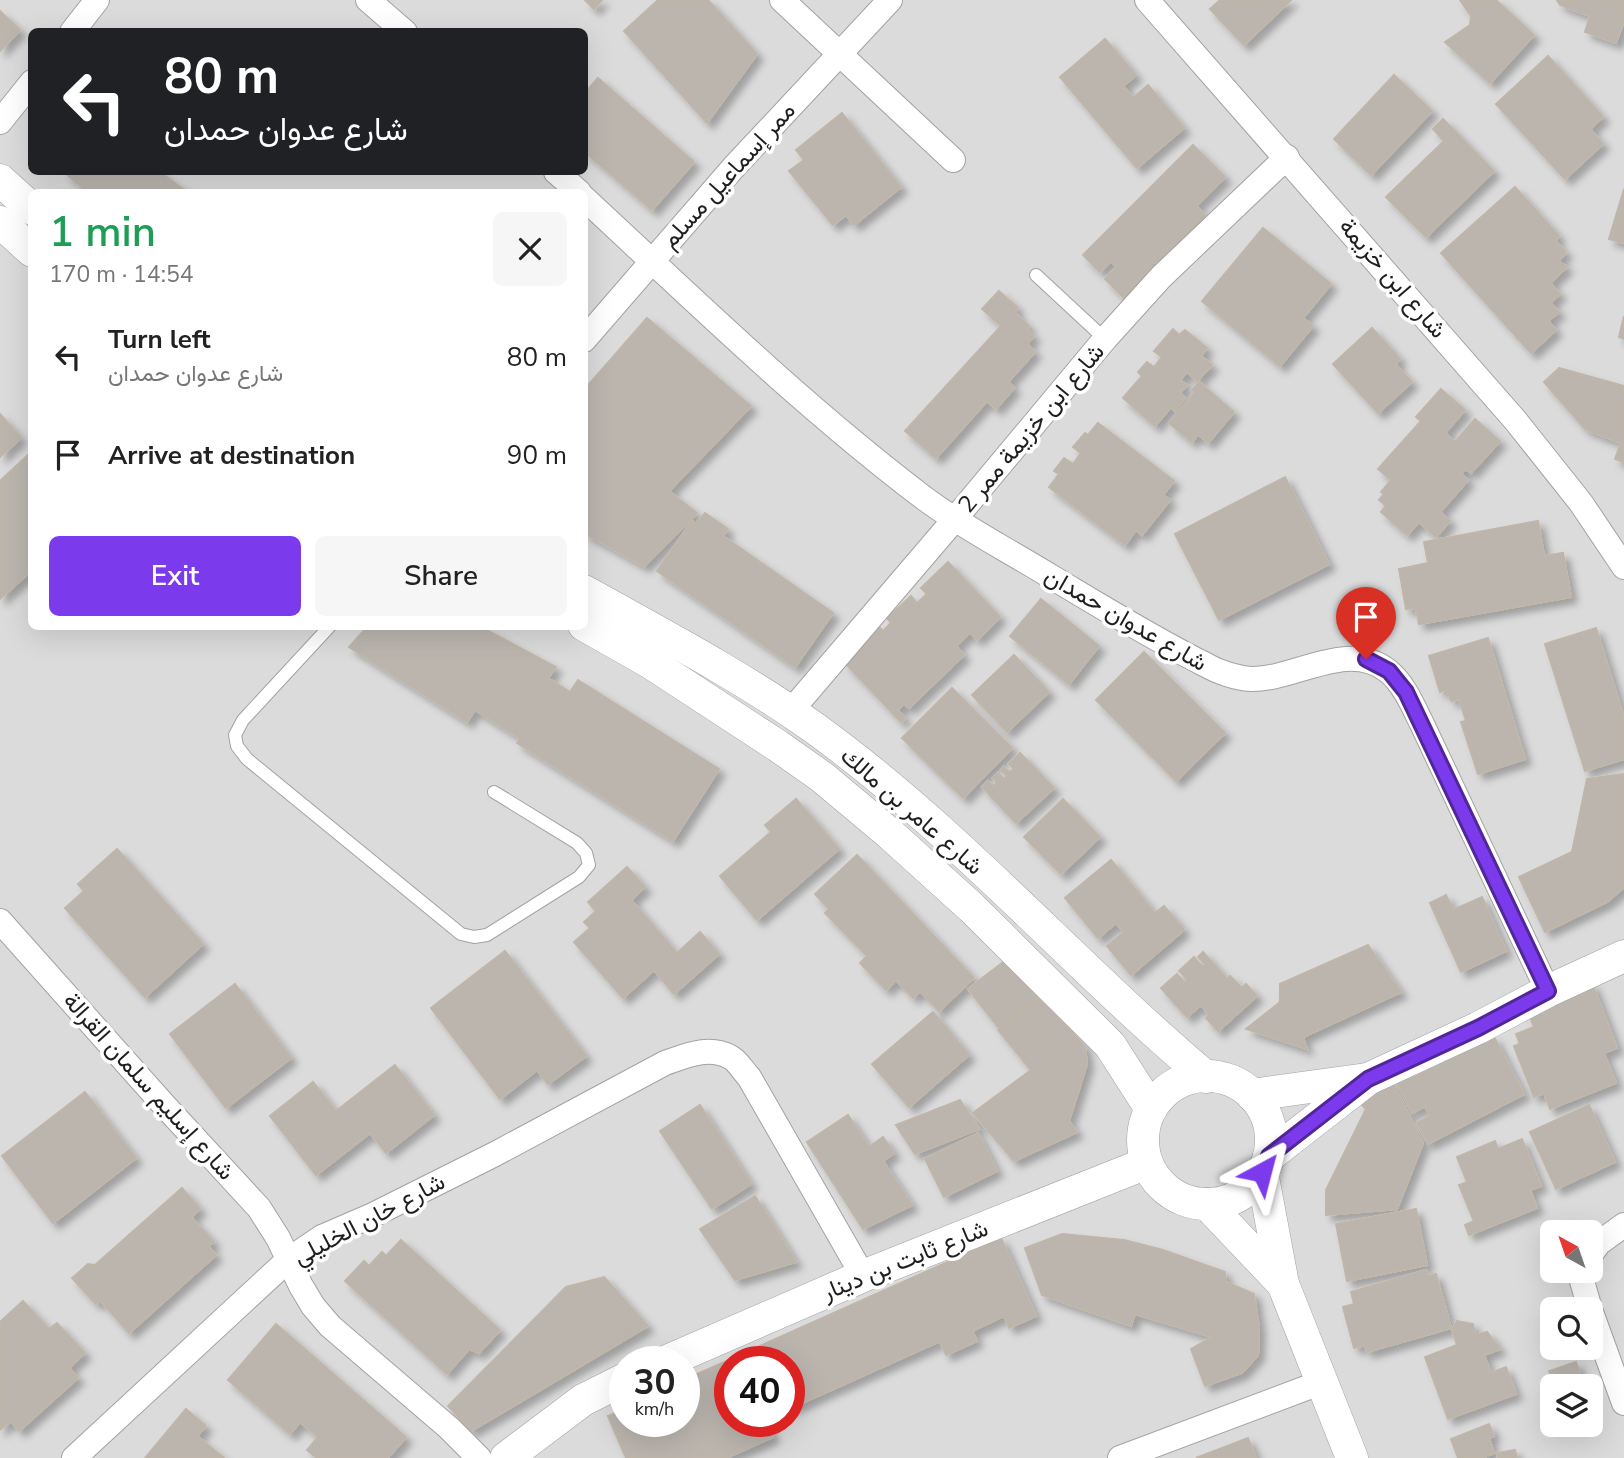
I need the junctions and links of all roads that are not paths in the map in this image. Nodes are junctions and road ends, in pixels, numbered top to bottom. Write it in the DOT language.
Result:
graph roads {
  1 [pos="97,0"];
  2 [pos="368,0"];
  3 [pos="782,0"];
  4 [pos="890,0"];
  5 [pos="1147,0"];
  6 [pos="75,28"];
  7 [pos="400,28"];
  8 [pos="838,54"];
  9 [pos="28,87"];
  10 [pos="0,122"];
  11 [pos="1287,157"];
  12 [pos="953,160"];
  13 [pos="559,175"];
  14 [pos="0,180"];
  15 [pos="576,189"];
  16 [pos="588,202"];
  17 [pos="28,205"];
  18 [pos="0,222"];
  19 [pos="28,247"];
  20 [pos="651,260"];
  21 [pos="1036,275"];
  22 [pos="588,335"];
  23 [pos="1105,339"];
  24 [pos="954,520"];
  25 [pos="1624,568"];
  26 [pos="588,593"];
  27 [pos="588,627"];
  28 [pos="326,630"];
  29 [pos="790,712"];
  30 [pos="494,792"];
  31 [pos="0,921"];
  32 [pos="1624,956"];
  33 [pos="1548,991"];
  34 [pos="1206,1077"];
  35 [pos="1368,1079"];
  36 [pos="1252,1095"];
  37 [pos="1151,1109"];
  38 [pos="1147,1163"];
  39 [pos="1266,1164"];
  40 [pos="1207,1204"];
  41 [pos="1624,1225"];
  42 [pos="1603,1240"];
  43 [pos="288,1260"];
  44 [pos="863,1276"];
  45 [pos="1283,1284"];
  46 [pos="1603,1346"];
  47 [pos="700,1347"];
  48 [pos="1322,1382"];
  49 [pos="609,1387"];
  50 [pos="1624,1403"];
  51 [pos="74,1458"];
  52 [pos="479,1458"];
  53 [pos="506,1458"];
  54 [pos="1120,1458"];
  55 [pos="1352,1458"];
  1 -- 6 [label="street"];
  2 -- 7 [label="street"];
  3 -- 8 [label="street"];
  4 -- 8 [label="street, ممر إسماعيل مسلم"];
  5 -- 11 [label="street, شارع ابن خزيمة"];
  8 -- 12 [label="street"];
  8 -- 20 [label="street, ممر إسماعيل مسلم"];
  9 -- 10 [label="street"];
  11 -- 23 [label="street, شارع ابن خزيمة ممر 2"];
  11 -- 25 [label="street, شارع ابن خزيمة"];
  13 -- 15 [label="street"];
  14 -- 17 [label="street"];
  16 -- 20 [label="street, ممر إسماعيل مسلم"];
  18 -- 19 [label="street"];
  20 -- 22 [label="street"];
  20 -- 24 [label="street, شارع عدوان حمدان"];
  21 -- 23 [label="lane"];
  23 -- 24 [label="street, شارع ابن خزيمة ممر 2"];
  24 -- 29 [label="street, شارع ابن خزيمة ممر 2"];
  24 -- 33 [label="street, شارع عدوان حمدان"];
  26 -- 29 [label="street, شارع عامر بن مالك"];
  27 -- 37 [label="street, شارع عامر بن مالك"];
  28 -- 30 [label="lane"];
  29 -- 34 [label="street, شارع عامر بن مالك"];
  31 -- 43 [label="street, شارع إسليم سلمان القرالة"];
  32 -- 33 [label="street"];
  33 -- 35 [label="street"];
  34 -- 36 [label="street"];
  34 -- 37 [label="street"];
  35 -- 36 [label="street"];
  35 -- 39 [label="street"];
  36 -- 39 [label="street"];
  37 -- 38 [label="street"];
  38 -- 40 [label="street"];
  38 -- 44 [label="street, شارع ثابت بن دينار"];
  39 -- 40 [label="street"];
  39 -- 45 [label="street"];
  40 -- 45 [label="street"];
  41 -- 42 [label="street"];
  43 -- 44 [label="street, شارع خان الخليلي"];
  43 -- 51 [label="street, شارع خان الخليلي"];
  43 -- 52 [label="street, شارع إسليم سلمان القرالة"];
  44 -- 47 [label="street, شارع ثابت بن دينار"];
  45 -- 48 [label="street"];
  46 -- 50 [label="street"];
  48 -- 54 [label="street"];
  48 -- 55 [label="street"];
  49 -- 53 [label="street"];
}
